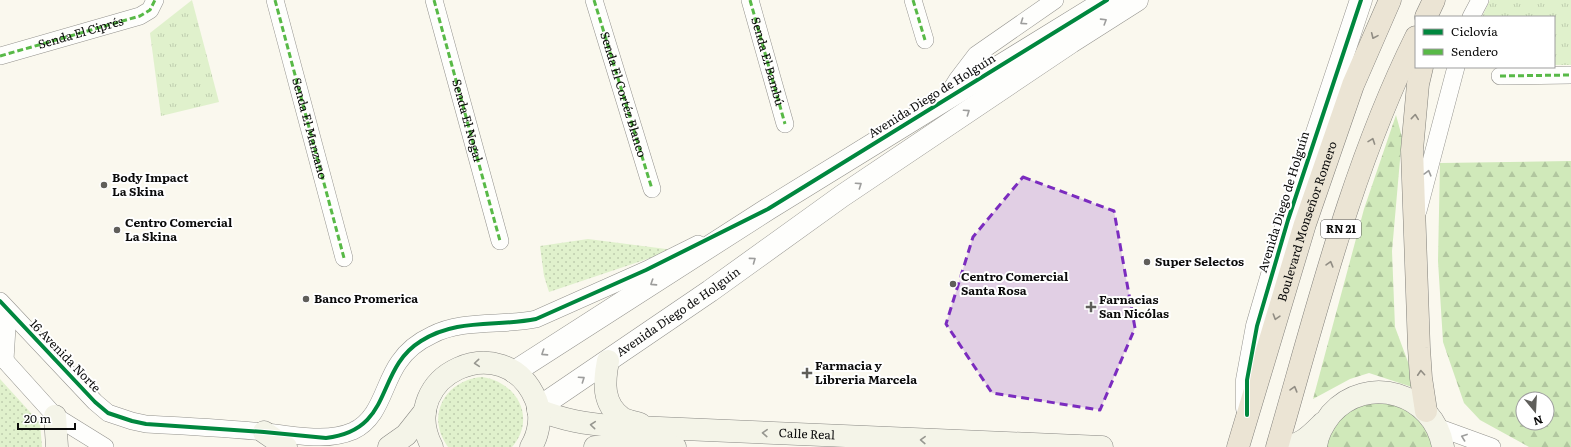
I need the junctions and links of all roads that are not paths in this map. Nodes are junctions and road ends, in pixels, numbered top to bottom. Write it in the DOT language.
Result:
graph roads {
  1 [pos="155,0"];
  2 [pos="275,0"];
  3 [pos="434,0"];
  4 [pos="594,0"];
  5 [pos="750,0"];
  6 [pos="913,0"];
  7 [pos="1055,0"];
  8 [pos="1107,0"];
  9 [pos="1138,0"];
  10 [pos="1361,0"];
  11 [pos="1390,0"];
  12 [pos="1434,0"];
  13 [pos="1440,0"];
  14 [pos="1480,0"];
  15 [pos="1426,16"];
  16 [pos="1434,16"];
  17 [pos="1472,16"];
  18 [pos="1415,39"];
  19 [pos="924,40"];
  20 [pos="0,56"];
  21 [pos="1422,68"];
  22 [pos="1456,68"];
  23 [pos="1571,75"];
  24 [pos="1500,76"];
  25 [pos="944,101"];
  26 [pos="785,124"];
  27 [pos="652,189"];
  28 [pos="768,209"];
  29 [pos="1415,225"];
  30 [pos="500,241"];
  31 [pos="344,258"];
  32 [pos="4,306"];
  33 [pos="2,357"];
  34 [pos="608,361"];
  35 [pos="514,372"];
  36 [pos="538,409"];
  37 [pos="425,411"];
  38 [pos="55,416"];
  39 [pos="1246,419"];
  40 [pos="1324,423"];
  41 [pos="648,428"];
  42 [pos="1435,428"];
  43 [pos="264,432"];
  44 [pos="1282,437"];
  45 [pos="57,447"];
  46 [pos="105,447"];
  47 [pos="286,447"];
  48 [pos="389,447"];
  49 [pos="432,447"];
  50 [pos="531,447"];
  51 [pos="595,447"];
  52 [pos="675,447"];
  53 [pos="1102,447"];
  54 [pos="1238,447"];
  55 [pos="1277,447"];
  56 [pos="1316,447"];
  57 [pos="1492,447"];
  1 -- 20 [label="street, Senda El Ciprés"];
  2 -- 31 [label="street, Senda El Manzano"];
  3 -- 30 [label="street, Senda El Nogal"];
  4 -- 27 [label="street, Senda El Cortéz Blanco"];
  5 -- 26 [label="street, Senda El Bambú"];
  6 -- 19 [label="street"];
  7 -- 25 [label="street, one-way"];
  8 -- 25 [label="street, Avenida Diego de Holguín"];
  34 -- 9 [label="street, Avenida Diego de Holguín, one-way"];
  10 -- 39 [label="street, Avenida Diego de Holguín"];
  11 -- 39 [label="highway, Boulevard Monseñor Romero / RN 21, one-way"];
  12 -- 15 [label="highway"];
  13 -- 16 [label="highway"];
  14 -- 17 [label="street"];
  44 -- 18 [label="highway, RN 21, one-way"];
  29 -- 21 [label="highway, one-way"];
  29 -- 22 [label="street, one-way"];
  23 -- 24 [label="street"];
  25 -- 28 [label="street, Avenida Diego de Holguín"];
  28 -- 35 [label="street, Avenida Diego de Holguín, one-way"];
  28 -- 43 [label="street, 16 Avenida Norte"];
  42 -- 29 [label="highway, one-way"];
  32 -- 33 [label="street"];
  32 -- 43 [label="street, 16 Avenida Norte"];
  33 -- 38 [label="street"];
  36 -- 34 [label="street, Avenida Diego de Holguín, one-way"];
  34 -- 41 [label="main road"];
  35 -- 36 [label="main road"];
  35 -- 37 [label="main road, one-way"];
  41 -- 36 [label="main road, Calle Real, one-way"];
  36 -- 50 [label="main road"];
  37 -- 48 [label="main road"];
  37 -- 49 [label="main road"];
  38 -- 45 [label="main road"];
  38 -- 46 [label="street"];
  39 -- 54 [label="highway, Boulevard Monseñor Romero / RN 21"];
  40 -- 42 [label="main road"];
  40 -- 44 [label="main road"];
  40 -- 56 [label="main road"];
  53 -- 41 [label="main road, Calle Real, one-way"];
  57 -- 42 [label="street, one-way"];
  43 -- 47 [label="main road"];
  44 -- 55 [label="highway, RN 21"];
  51 -- 52 [label="main road"];
}
